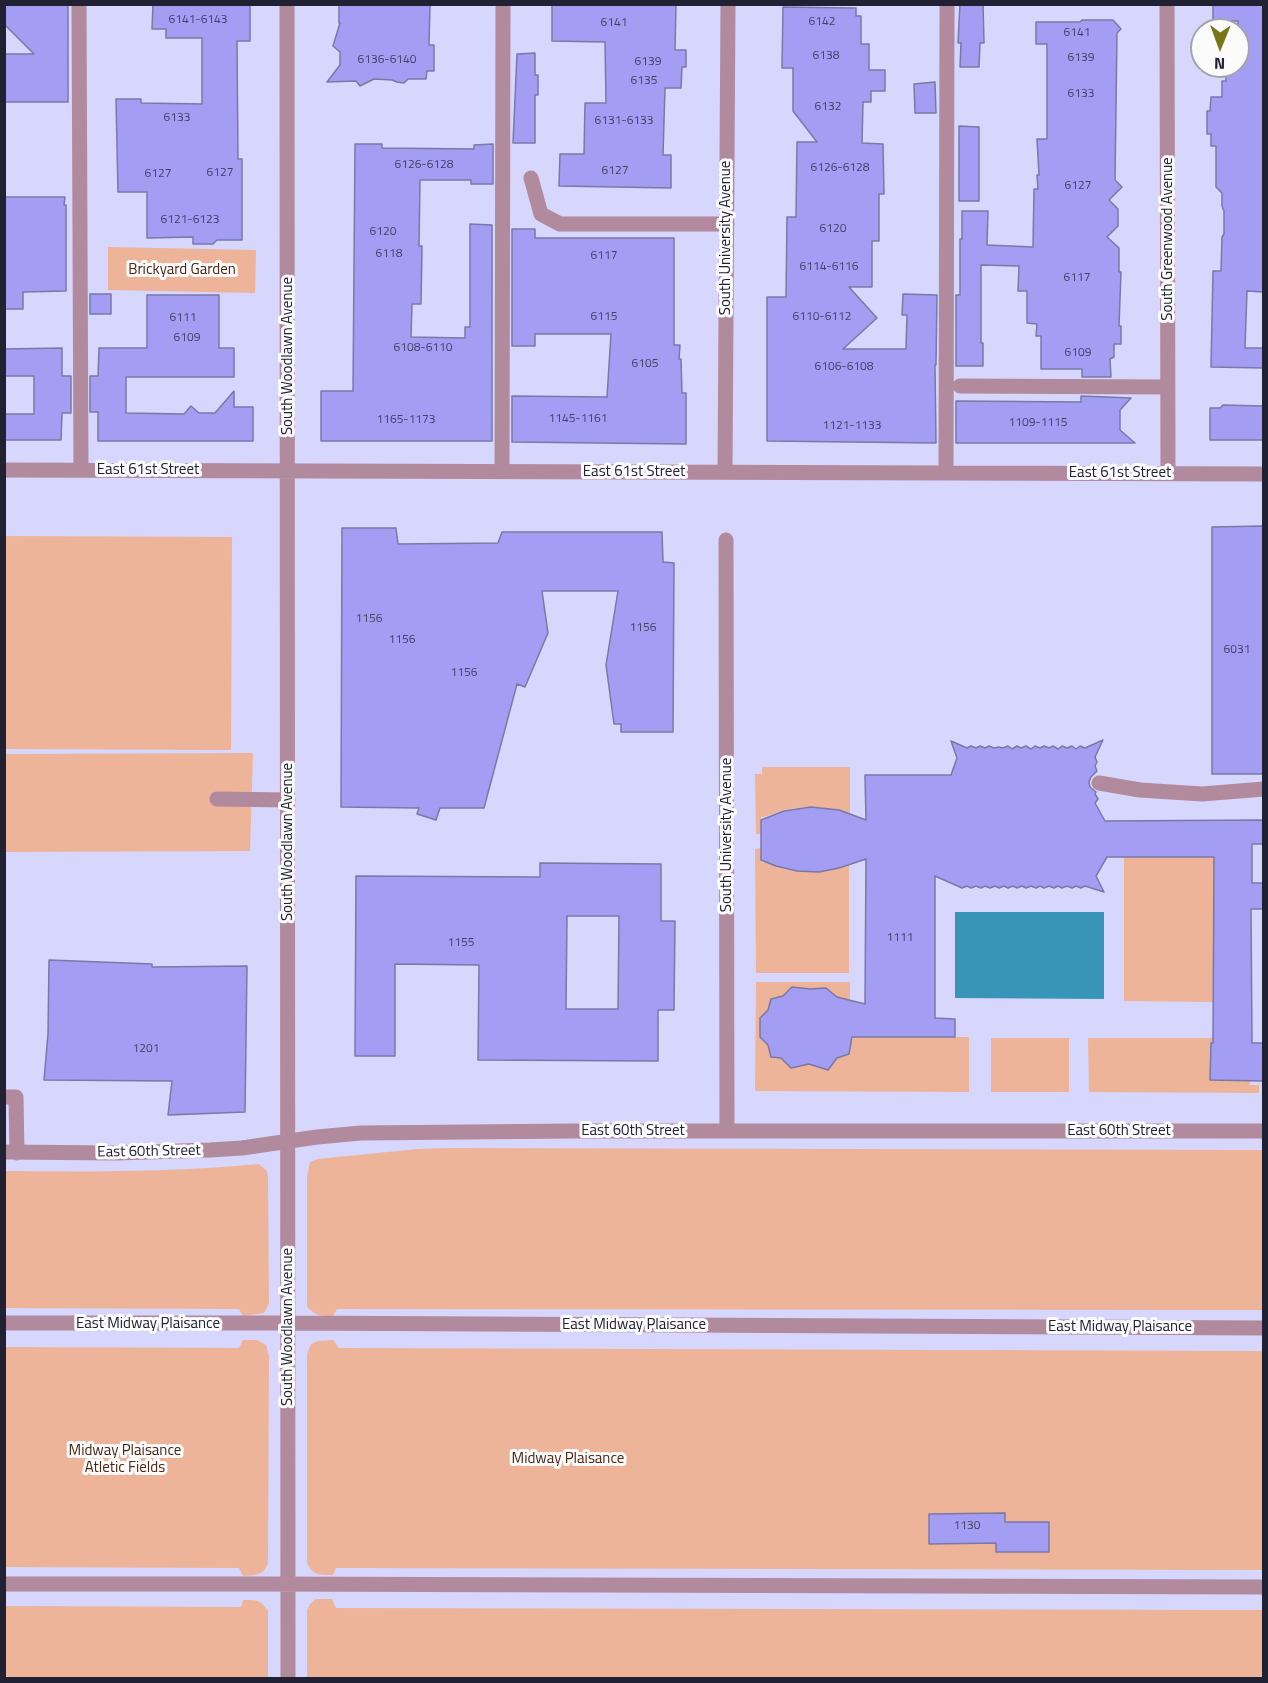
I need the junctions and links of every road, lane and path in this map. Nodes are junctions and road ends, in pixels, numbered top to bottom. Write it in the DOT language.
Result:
graph roads {
  1 [pos="79,4"];
  2 [pos="288,4"];
  3 [pos="503,4"];
  4 [pos="728,4"];
  5 [pos="947,4"];
  6 [pos="1167,4"];
  7 [pos="531,178"];
  8 [pos="727,224"];
  9 [pos="960,386"];
  10 [pos="1168,387"];
  11 [pos="4,470"];
  12 [pos="81,470"];
  13 [pos="287,471"];
  14 [pos="502,471"];
  15 [pos="725,472"];
  16 [pos="946,472"];
  17 [pos="1168,473"];
  18 [pos="1263,474"];
  19 [pos="726,540"];
  20 [pos="1100,783"];
  21 [pos="1263,789"];
  22 [pos="217,799"];
  23 [pos="288,800"];
  24 [pos="4,1097"];
  25 [pos="727,1131"];
  26 [pos="1263,1131"];
  27 [pos="288,1142"];
  28 [pos="11,1152"];
  29 [pos="4,1323"];
  30 [pos="288,1323"];
  31 [pos="1263,1328"];
  32 [pos="4,1584"];
  33 [pos="288,1584"];
  34 [pos="1263,1587"];
  35 [pos="288,1678"];
  1 -- 12 [label="street"];
  2 -- 13 [label="street, South Woodlawn Avenue"];
  3 -- 14 [label="street"];
  4 -- 8 [label="street, South University Avenue"];
  5 -- 16 [label="street"];
  6 -- 10 [label="street, South Greenwood Avenue"];
  7 -- 8 [label="street"];
  8 -- 15 [label="street, South University Avenue"];
  9 -- 10 [label="street"];
  10 -- 17 [label="street, South Greenwood Avenue"];
  11 -- 12 [label="street, East 61st Street"];
  12 -- 13 [label="street, East 61st Street"];
  13 -- 14 [label="street, East 61st Street"];
  13 -- 23 [label="street, South Woodlawn Avenue"];
  14 -- 15 [label="street, East 61st Street"];
  15 -- 16 [label="street, East 61st Street"];
  16 -- 17 [label="street, East 61st Street"];
  17 -- 18 [label="street, East 61st Street"];
  19 -- 25 [label="street, South University Avenue"];
  20 -- 21 [label="street"];
  22 -- 23 [label="street"];
  23 -- 27 [label="street, South Woodlawn Avenue"];
  24 -- 28 [label="street"];
  25 -- 26 [label="street, East 60th Street"];
  25 -- 27 [label="street, East 60th Street"];
  27 -- 28 [label="street, East 60th Street"];
  27 -- 30 [label="street, South Woodlawn Avenue"];
  29 -- 30 [label="street, East Midway Plaisance"];
  30 -- 31 [label="street, East Midway Plaisance"];
  30 -- 33 [label="street, South Woodlawn Avenue"];
  32 -- 33 [label="street"];
  33 -- 34 [label="street"];
  33 -- 35 [label="street, South Woodlawn Avenue"];
}
